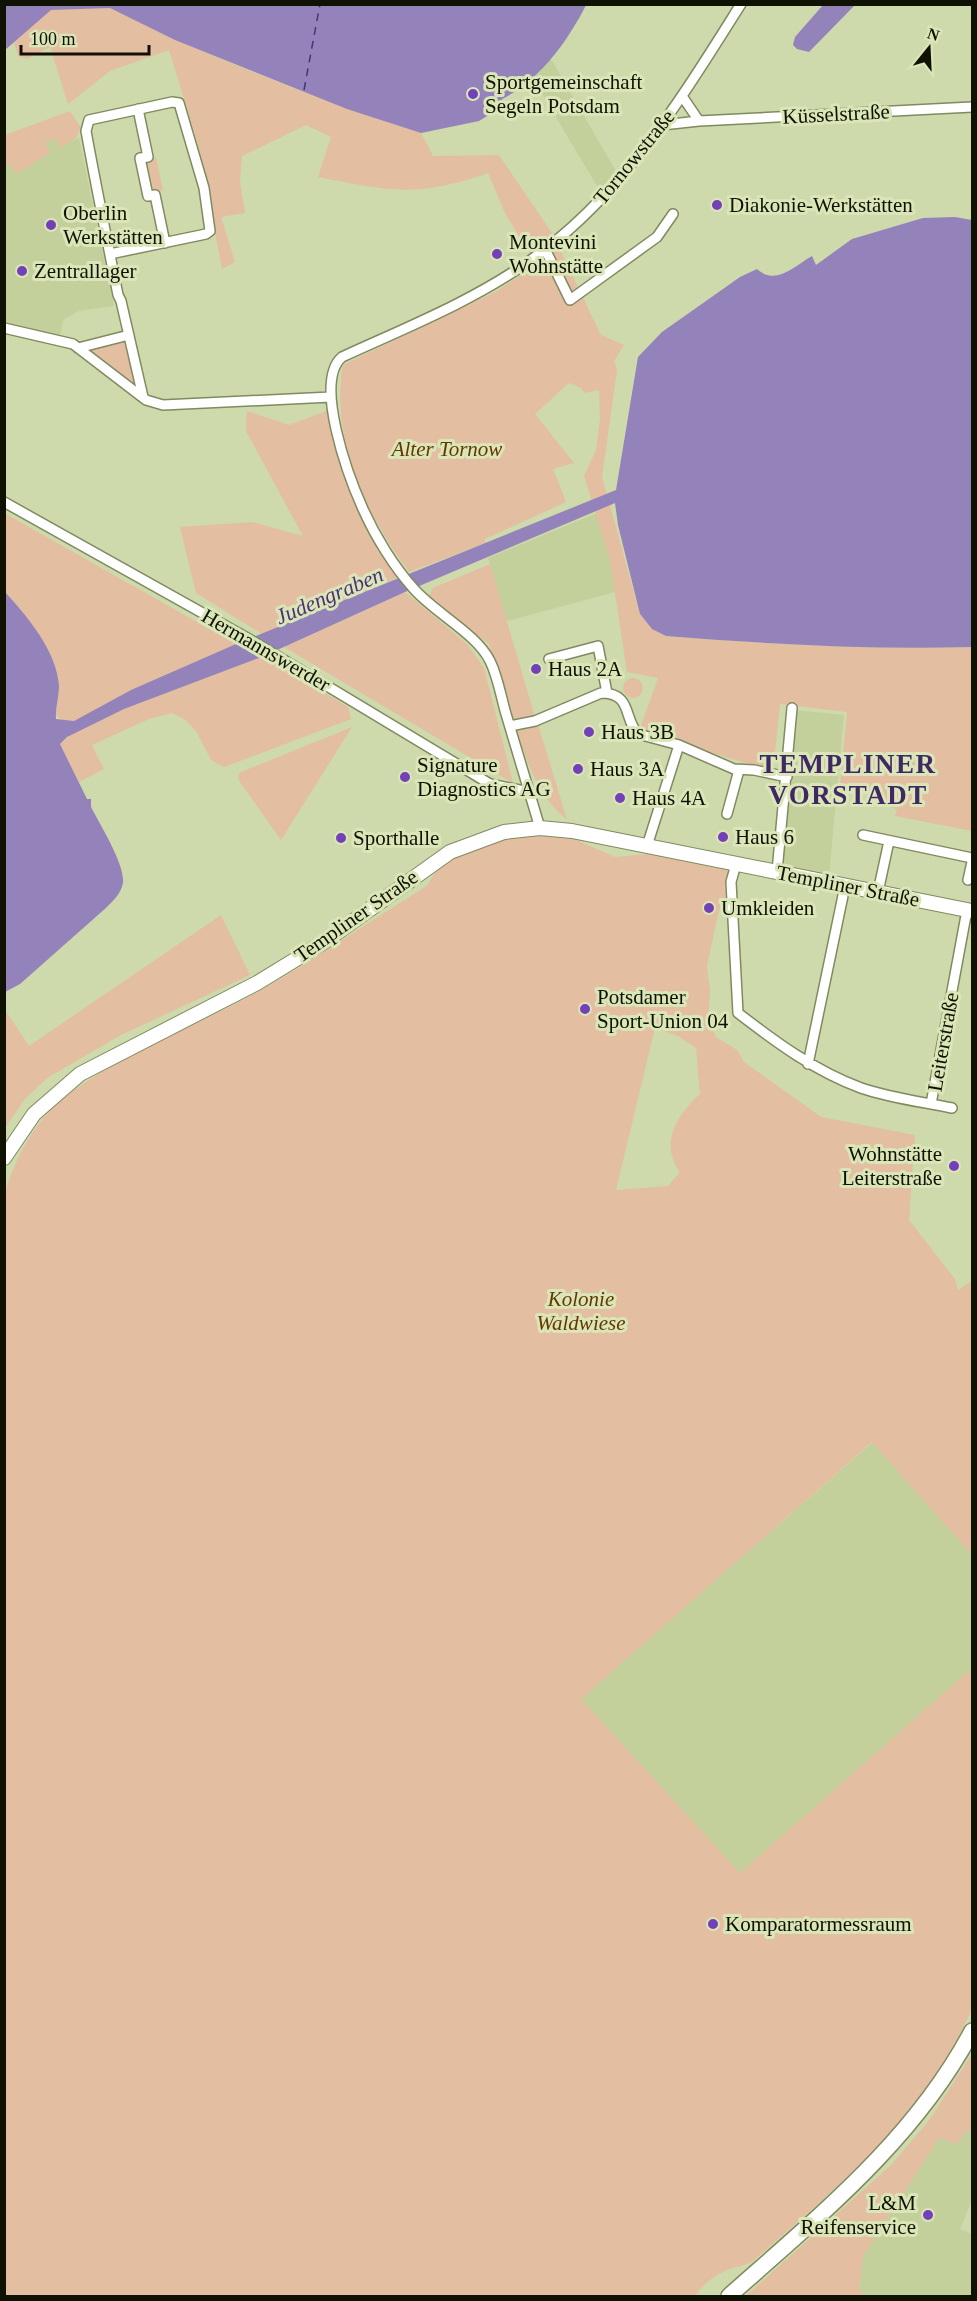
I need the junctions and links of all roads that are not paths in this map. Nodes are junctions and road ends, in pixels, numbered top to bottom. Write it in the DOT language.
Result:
graph roads {
  1 [pos="741,4"];
  2 [pos="682,96"];
  3 [pos="972,107"];
  4 [pos="138,109"];
  5 [pos="699,121"];
  6 [pos="662,125"];
  7 [pos="673,214"];
  8 [pos="165,243"];
  9 [pos="545,249"];
  10 [pos="110,254"];
  11 [pos="4,328"];
  12 [pos="129,335"];
  13 [pos="78,348"];
  14 [pos="143,397"];
  15 [pos="331,397"];
  16 [pos="4,502"];
  17 [pos="549,659"];
  18 [pos="607,693"];
  19 [pos="792,708"];
  20 [pos="510,726"];
  21 [pos="679,745"];
  22 [pos="739,770"];
  23 [pos="787,777"];
  24 [pos="529,792"];
  25 [pos="727,814"];
  26 [pos="540,828"];
  27 [pos="863,835"];
  28 [pos="890,841"];
  29 [pos="647,846"];
  30 [pos="972,860"];
  31 [pos="736,864"];
  32 [pos="777,872"];
  33 [pos="969,880"];
  34 [pos="845,886"];
  35 [pos="878,892"];
  36 [pos="970,911"];
  37 [pos="808,1064"];
  38 [pos="932,1104"];
  39 [pos="952,1108"];
  40 [pos="4,1158"];
  41 [pos="972,2031"];
  42 [pos="729,2296"];
  1 -- 2 [label="street, Tornowstraße"];
  2 -- 5 [label="street"];
  2 -- 6 [label="street, Tornowstraße"];
  3 -- 5 [label="street, Küsselstraße"];
  4 -- 8 [label="street"];
  4 -- 8 [label="street"];
  4 -- 10 [label="street"];
  5 -- 6 [label="street, Küsselstraße"];
  6 -- 9 [label="street, Tornowstraße"];
  7 -- 9 [label="street"];
  8 -- 10 [label="street"];
  9 -- 15 [label="street, Tornowstraße"];
  10 -- 12 [label="street"];
  11 -- 13 [label="street"];
  12 -- 13 [label="street"];
  12 -- 14 [label="street"];
  13 -- 14 [label="street"];
  14 -- 15 [label="street"];
  15 -- 20 [label="street"];
  16 -- 24 [label="street, Hermannswerder"];
  17 -- 18 [label="street"];
  18 -- 20 [label="street"];
  18 -- 21 [label="street"];
  19 -- 23 [label="street"];
  20 -- 24 [label="street"];
  21 -- 22 [label="street"];
  21 -- 29 [label="street"];
  22 -- 23 [label="street"];
  22 -- 25 [label="street"];
  23 -- 32 [label="street"];
  24 -- 26 [label="street"];
  26 -- 29 [label="street, Templiner Straße"];
  26 -- 40 [label="street, Templiner Straße"];
  27 -- 28 [label="street"];
  28 -- 30 [label="street"];
  28 -- 35 [label="street"];
  29 -- 31 [label="street, Templiner Straße"];
  30 -- 33 [label="street"];
  31 -- 32 [label="street, Templiner Straße"];
  31 -- 37 [label="street, Leiterstraße"];
  32 -- 34 [label="street, Templiner Straße"];
  34 -- 35 [label="street, Templiner Straße"];
  34 -- 37 [label="street"];
  35 -- 36 [label="street, Templiner Straße"];
  36 -- 38 [label="street, Leiterstraße"];
  37 -- 38 [label="street, Leiterstraße"];
  38 -- 39 [label="street, Leiterstraße"];
  41 -- 42 [label="main road"];
}
